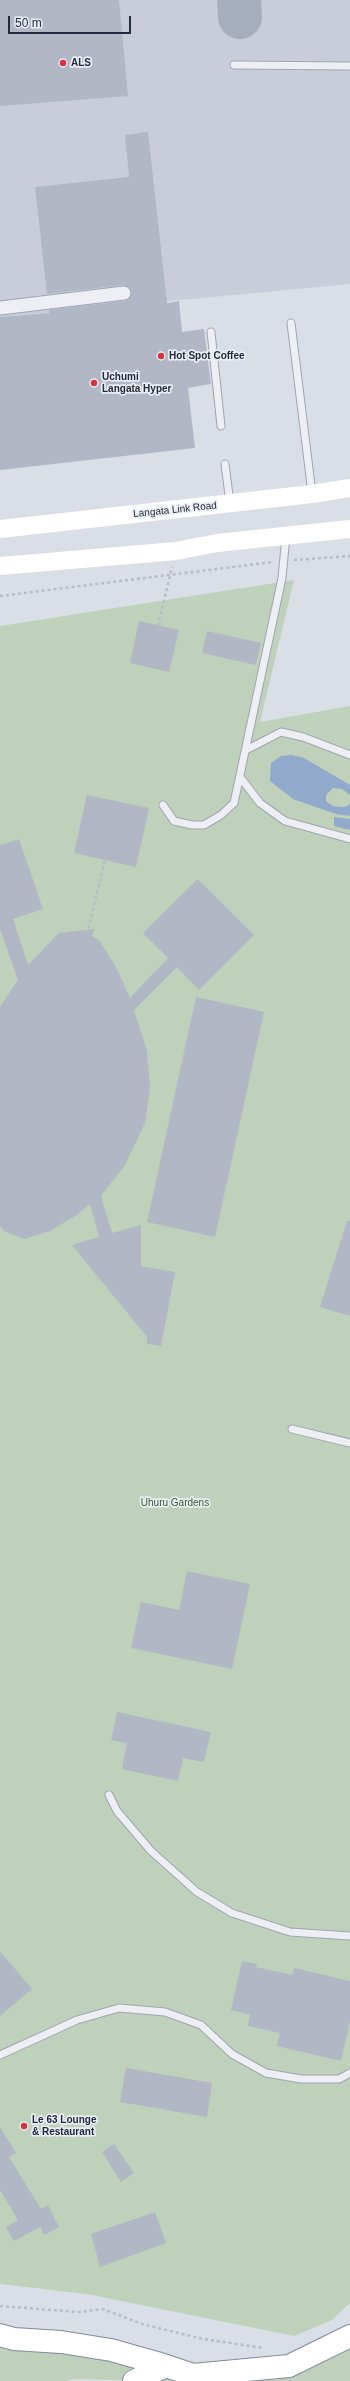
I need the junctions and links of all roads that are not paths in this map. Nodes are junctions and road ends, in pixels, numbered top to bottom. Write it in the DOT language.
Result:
graph roads {
  1 [pos="234,65"];
  2 [pos="350,66"];
  3 [pos="124,294"];
  4 [pos="0,308"];
  5 [pos="291,323"];
  6 [pos="211,332"];
  7 [pos="221,426"];
  8 [pos="225,464"];
  9 [pos="350,488"];
  10 [pos="312,494"];
  11 [pos="230,504"];
  12 [pos="0,529"];
  13 [pos="350,529"];
  14 [pos="286,536"];
  15 [pos="0,566"];
  16 [pos="246,750"];
  17 [pos="350,755"];
  18 [pos="240,777"];
  19 [pos="163,804"];
  20 [pos="350,839"];
  21 [pos="292,1429"];
  22 [pos="350,1443"];
  23 [pos="109,1795"];
  24 [pos="350,1936"];
  25 [pos="0,2055"];
  26 [pos="350,2073"];
  27 [pos="0,2335"];
  28 [pos="350,2336"];
  29 [pos="166,2366"];
  30 [pos="198,2378"];
  31 [pos="134,2381"];
  1 -- 2 [label="lane"];
  3 -- 4 [label="street"];
  5 -- 10 [label="lane"];
  6 -- 7 [label="lane"];
  8 -- 11 [label="lane"];
  9 -- 10 [label="street, Langata Link Road"];
  10 -- 11 [label="street, Langata Link Road"];
  11 -- 12 [label="street, Langata Link Road"];
  13 -- 14 [label="street"];
  14 -- 15 [label="street"];
  14 -- 16 [label="lane"];
  16 -- 17 [label="lane"];
  16 -- 18 [label="lane"];
  18 -- 19 [label="lane"];
  18 -- 20 [label="lane"];
  21 -- 22 [label="lane"];
  23 -- 24 [label="lane"];
  25 -- 26 [label="lane"];
  27 -- 29 [label="highway"];
  28 -- 30 [label="highway"];
  29 -- 30 [label="highway"];
  29 -- 31 [label="highway"];
}
